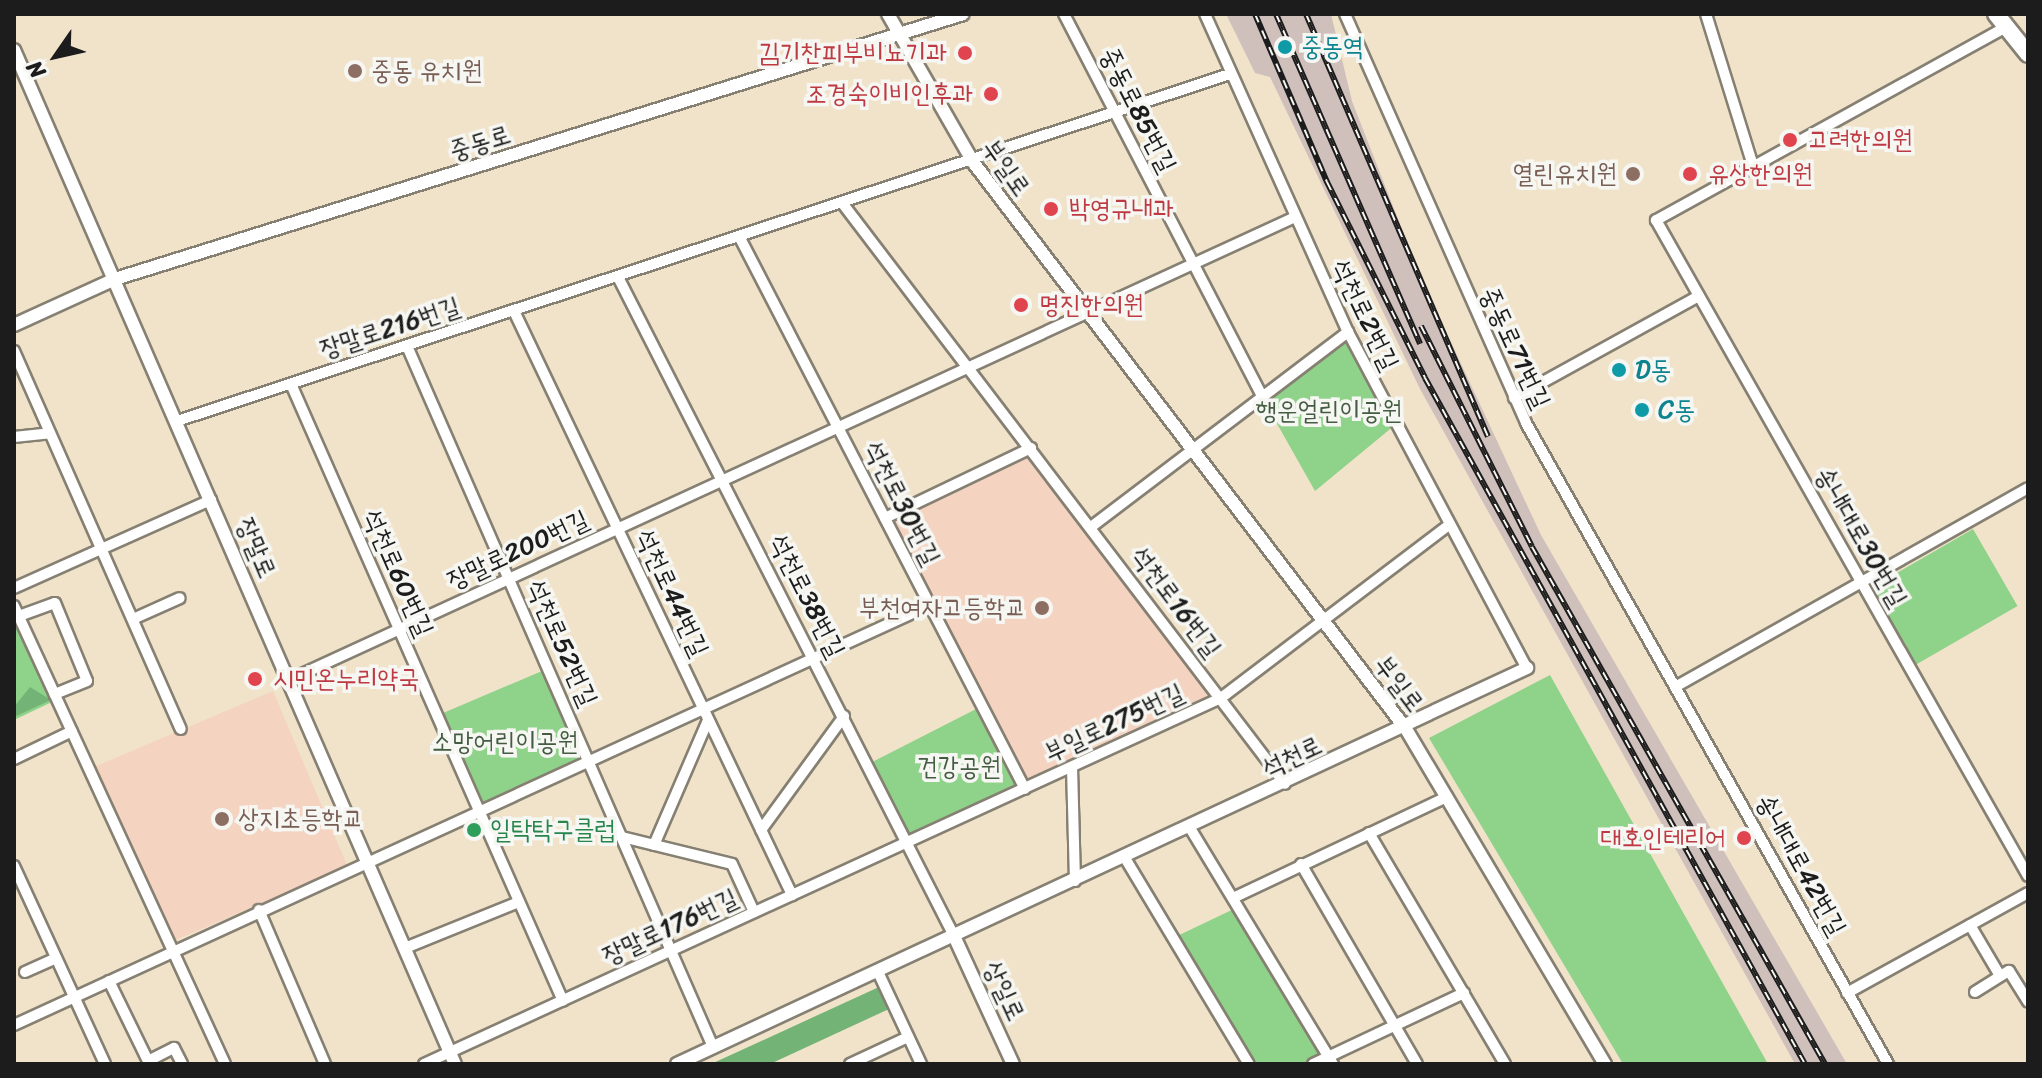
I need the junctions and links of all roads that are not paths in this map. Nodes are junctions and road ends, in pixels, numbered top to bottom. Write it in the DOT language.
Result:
graph roads {
  1 [pos="888,14"];
  2 [pos="963,14"];
  3 [pos="1064,14"];
  4 [pos="1205,14"];
  5 [pos="1345,14"];
  6 [pos="1706,14"];
  7 [pos="2001,20"];
  8 [pos="898,36"];
  9 [pos="14,50"];
  10 [pos="2028,54"];
  11 [pos="1230,74"];
  12 [pos="1115,114"];
  13 [pos="973,162"];
  14 [pos="1753,166"];
  15 [pos="843,204"];
  16 [pos="1295,217"];
  17 [pos="740,238"];
  18 [pos="1193,263"];
  19 [pos="618,277"];
  20 [pos="115,279"];
  21 [pos="1699,296"];
  22 [pos="514,311"];
  23 [pos="1083,312"];
  24 [pos="14,325"];
  25 [pos="1348,332"];
  26 [pos="407,346"];
  27 [pos="14,351"];
  28 [pos="967,366"];
  29 [pos="291,384"];
  30 [pos="1262,396"];
  31 [pos="1514,398"];
  32 [pos="177,421"];
  33 [pos="837,427"];
  34 [pos="50,433"];
  35 [pos="14,437"];
  36 [pos="1031,448"];
  37 [pos="1191,452"];
  38 [pos="722,480"];
  39 [pos="2028,488"];
  40 [pos="211,500"];
  41 [pos="885,518"];
  42 [pos="1091,527"];
  43 [pos="1446,527"];
  44 [pos="617,529"];
  45 [pos="101,548"];
  46 [pos="510,578"];
  47 [pos="1861,581"];
  48 [pos="14,588"];
  49 [pos="180,598"];
  50 [pos="930,605"];
  51 [pos="16,611"];
  52 [pos="133,619"];
  53 [pos="1323,620"];
  54 [pos="399,630"];
  55 [pos="814,658"];
  56 [pos="1527,668"];
  57 [pos="289,680"];
  58 [pos="1675,687"];
  59 [pos="54,694"];
  60 [pos="1221,698"];
  61 [pos="703,709"];
  62 [pos="844,716"];
  63 [pos="708,720"];
  64 [pos="181,729"];
  65 [pos="1406,729"];
  66 [pos="72,731"];
  67 [pos="14,759"];
  68 [pos="589,760"];
  69 [pos="1072,767"];
  70 [pos="1285,784"];
  71 [pos="1025,789"];
  72 [pos="1447,797"];
  73 [pos="479,812"];
  74 [pos="1190,828"];
  75 [pos="761,830"];
  76 [pos="1369,833"];
  77 [pos="622,837"];
  78 [pos="908,842"];
  79 [pos="654,845"];
  80 [pos="1125,858"];
  81 [pos="368,862"];
  82 [pos="1301,864"];
  83 [pos="14,866"];
  84 [pos="2028,876"];
  85 [pos="1075,881"];
  86 [pos="2028,893"];
  87 [pos="792,895"];
  88 [pos="1233,898"];
  89 [pos="519,902"];
  90 [pos="259,910"];
  91 [pos="754,912"];
  92 [pos="1970,925"];
  93 [pos="954,936"];
  94 [pos="405,948"];
  95 [pos="172,950"];
  96 [pos="671,950"];
  97 [pos="56,958"];
  98 [pos="25,972"];
  99 [pos="878,972"];
  100 [pos="2000,976"];
  101 [pos="109,981"];
  102 [pos="1975,992"];
  103 [pos="1464,993"];
  104 [pos="1847,993"];
  105 [pos="75,997"];
  106 [pos="563,1001"];
  107 [pos="2028,1002"];
  108 [pos="14,1025"];
  109 [pos="1395,1027"];
  110 [pos="908,1037"];
  111 [pos="713,1047"];
  112 [pos="452,1058"];
  113 [pos="1330,1060"];
  114 [pos="692,1061"];
  115 [pos="105,1064"];
  116 [pos="182,1064"];
  117 [pos="225,1064"];
  118 [pos="325,1064"];
  119 [pos="424,1064"];
  120 [pos="677,1064"];
  121 [pos="850,1064"];
  122 [pos="921,1064"];
  123 [pos="1013,1064"];
  124 [pos="1249,1064"];
  125 [pos="1313,1064"];
  126 [pos="1417,1064"];
  127 [pos="1505,1064"];
  128 [pos="1605,1064"];
  129 [pos="1888,1064"];
  1 -- 8 [label="street, 부일로"];
  2 -- 8 [label="street, 중동로"];
  3 -- 12 [label="street, 중동로85번길"];
  4 -- 11 [label="street, 석천로2번길"];
  5 -- 31 [label="street, 중동로71번길"];
  6 -- 14 [label="street"];
  7 -- 10 [label="main road"];
  7 -- 14 [label="street"];
  8 -- 13 [label="street, 부일로"];
  8 -- 20 [label="street, 중동로"];
  9 -- 20 [label="street, 장말로"];
  11 -- 12 [label="street, 장말로216번길"];
  11 -- 16 [label="street, 석천로2번길"];
  12 -- 13 [label="street, 장말로216번길"];
  12 -- 18 [label="street, 중동로85번길"];
  13 -- 15 [label="street, 장말로216번길"];
  13 -- 23 [label="street, 부일로"];
  14 -- 21 [label="street, 송내대로30번길"];
  15 -- 17 [label="street, 장말로216번길"];
  15 -- 28 [label="street, 석천로16번길"];
  16 -- 18 [label="street, 장말로200번길"];
  16 -- 25 [label="street, 석천로2번길"];
  17 -- 19 [label="street, 장말로216번길"];
  17 -- 33 [label="street, 석천로30번길"];
  18 -- 23 [label="street, 장말로200번길"];
  18 -- 30 [label="street, 중동로85번길"];
  19 -- 22 [label="street, 장말로216번길"];
  19 -- 38 [label="street, 석천로38번길"];
  20 -- 24 [label="street, 중동로"];
  20 -- 32 [label="street, 장말로"];
  21 -- 31 [label="street"];
  21 -- 47 [label="street, 송내대로30번길"];
  22 -- 26 [label="street, 장말로216번길"];
  22 -- 44 [label="street, 석천로44번길"];
  23 -- 28 [label="street, 장말로200번길"];
  23 -- 37 [label="street, 부일로"];
  25 -- 30 [label="street"];
  25 -- 43 [label="street, 석천로2번길"];
  26 -- 29 [label="street, 장말로216번길"];
  26 -- 46 [label="street, 석천로52번길"];
  27 -- 34 [label="street"];
  28 -- 33 [label="street, 장말로200번길"];
  28 -- 36 [label="street, 석천로16번길"];
  29 -- 32 [label="street, 장말로216번길"];
  29 -- 54 [label="street, 석천로60번길"];
  30 -- 37 [label="street"];
  31 -- 58 [label="street, 중동로71번길"];
  32 -- 40 [label="street, 장말로"];
  33 -- 38 [label="street, 장말로200번길"];
  33 -- 41 [label="street, 석천로30번길"];
  34 -- 35 [label="street"];
  34 -- 45 [label="street"];
  36 -- 41 [label="street"];
  36 -- 42 [label="street, 석천로16번길"];
  37 -- 42 [label="street"];
  37 -- 53 [label="street, 부일로"];
  38 -- 44 [label="street, 장말로200번길"];
  38 -- 55 [label="street, 석천로38번길"];
  39 -- 47 [label="street"];
  40 -- 45 [label="street"];
  40 -- 57 [label="street, 장말로"];
  41 -- 50 [label="street, 석천로30번길"];
  42 -- 60 [label="street, 석천로16번길"];
  43 -- 53 [label="street, 부일로275번길"];
  43 -- 56 [label="street, 석천로2번길"];
  44 -- 46 [label="street, 장말로200번길"];
  44 -- 61 [label="street, 석천로44번길"];
  45 -- 48 [label="street"];
  45 -- 52 [label="street"];
  46 -- 54 [label="street, 장말로200번길"];
  46 -- 68 [label="street, 석천로52번길"];
  47 -- 58 [label="street"];
  47 -- 84 [label="street, 송내대로30번길"];
  49 -- 52 [label="street"];
  50 -- 55 [label="street"];
  50 -- 71 [label="street, 석천로30번길"];
  51 -- 59 [label="street"];
  51 -- 59 [label="street"];
  52 -- 64 [label="street"];
  53 -- 60 [label="street, 부일로275번길"];
  53 -- 65 [label="street, 부일로"];
  54 -- 57 [label="street, 장말로200번길"];
  54 -- 73 [label="street, 석천로60번길"];
  55 -- 61 [label="street"];
  55 -- 62 [label="street, 석천로38번길"];
  56 -- 65 [label="street, 석천로"];
  57 -- 81 [label="street, 장말로"];
  58 -- 104 [label="street, 송내대로42번길"];
  59 -- 66 [label="street"];
  60 -- 69 [label="street, 부일로275번길"];
  60 -- 70 [label="street, 석천로16번길"];
  61 -- 63 [label="street, 석천로44번길"];
  61 -- 68 [label="street"];
  62 -- 75 [label="street"];
  62 -- 78 [label="street, 석천로38번길"];
  63 -- 75 [label="street, 석천로44번길"];
  63 -- 79 [label="street"];
  65 -- 70 [label="street, 석천로"];
  65 -- 72 [label="street, 부일로"];
  66 -- 67 [label="street"];
  66 -- 95 [label="street"];
  68 -- 73 [label="street"];
  68 -- 77 [label="street, 석천로52번길"];
  69 -- 71 [label="street, 부일로275번길"];
  69 -- 85 [label="street"];
  70 -- 74 [label="street, 석천로"];
  71 -- 78 [label="street, 부일로275번길"];
  72 -- 76 [label="street"];
  72 -- 128 [label="street, 부일로"];
  73 -- 81 [label="street"];
  73 -- 89 [label="street, 석천로60번길"];
  74 -- 80 [label="street, 석천로"];
  74 -- 88 [label="street"];
  75 -- 87 [label="street, 석천로44번길"];
  76 -- 82 [label="street"];
  76 -- 103 [label="street"];
  77 -- 79 [label="street"];
  77 -- 96 [label="street, 석천로52번길"];
  78 -- 87 [label="street, 장말로176번길"];
  78 -- 93 [label="street, 석천로38번길"];
  79 -- 91 [label="street"];
  80 -- 85 [label="street, 석천로"];
  80 -- 124 [label="street"];
  81 -- 90 [label="street"];
  81 -- 94 [label="street, 장말로"];
  82 -- 88 [label="street"];
  82 -- 109 [label="street"];
  83 -- 97 [label="street"];
  85 -- 93 [label="street, 석천로"];
  86 -- 92 [label="street"];
  87 -- 91 [label="street, 장말로176번길"];
  88 -- 113 [label="street"];
  89 -- 94 [label="street"];
  89 -- 106 [label="street, 석천로60번길"];
  90 -- 95 [label="street"];
  90 -- 118 [label="street"];
  91 -- 96 [label="street, 장말로176번길"];
  92 -- 100 [label="street"];
  92 -- 104 [label="street"];
  93 -- 99 [label="street, 석천로"];
  93 -- 123 [label="street, 상일로"];
  94 -- 112 [label="street, 장말로"];
  95 -- 101 [label="street"];
  95 -- 117 [label="street"];
  96 -- 106 [label="street, 장말로176번길"];
  96 -- 111 [label="street, 석천로52번길"];
  97 -- 98 [label="street"];
  97 -- 105 [label="street"];
  99 -- 110 [label="street"];
  99 -- 111 [label="street, 석천로"];
  100 -- 102 [label="street"];
  100 -- 107 [label="street"];
  101 -- 105 [label="street"];
  101 -- 116 [label="street"];
  103 -- 109 [label="street"];
  103 -- 127 [label="street"];
  104 -- 129 [label="street, 송내대로42번길"];
  105 -- 108 [label="street"];
  105 -- 115 [label="street"];
  106 -- 112 [label="street, 장말로176번길"];
  109 -- 113 [label="street"];
  109 -- 126 [label="street"];
  110 -- 121 [label="street"];
  110 -- 122 [label="street"];
  111 -- 114 [label="street, 석천로"];
  112 -- 119 [label="street, 장말로176번길"];
  113 -- 125 [label="street"];
  114 -- 120 [label="street, 석천로"];
}
